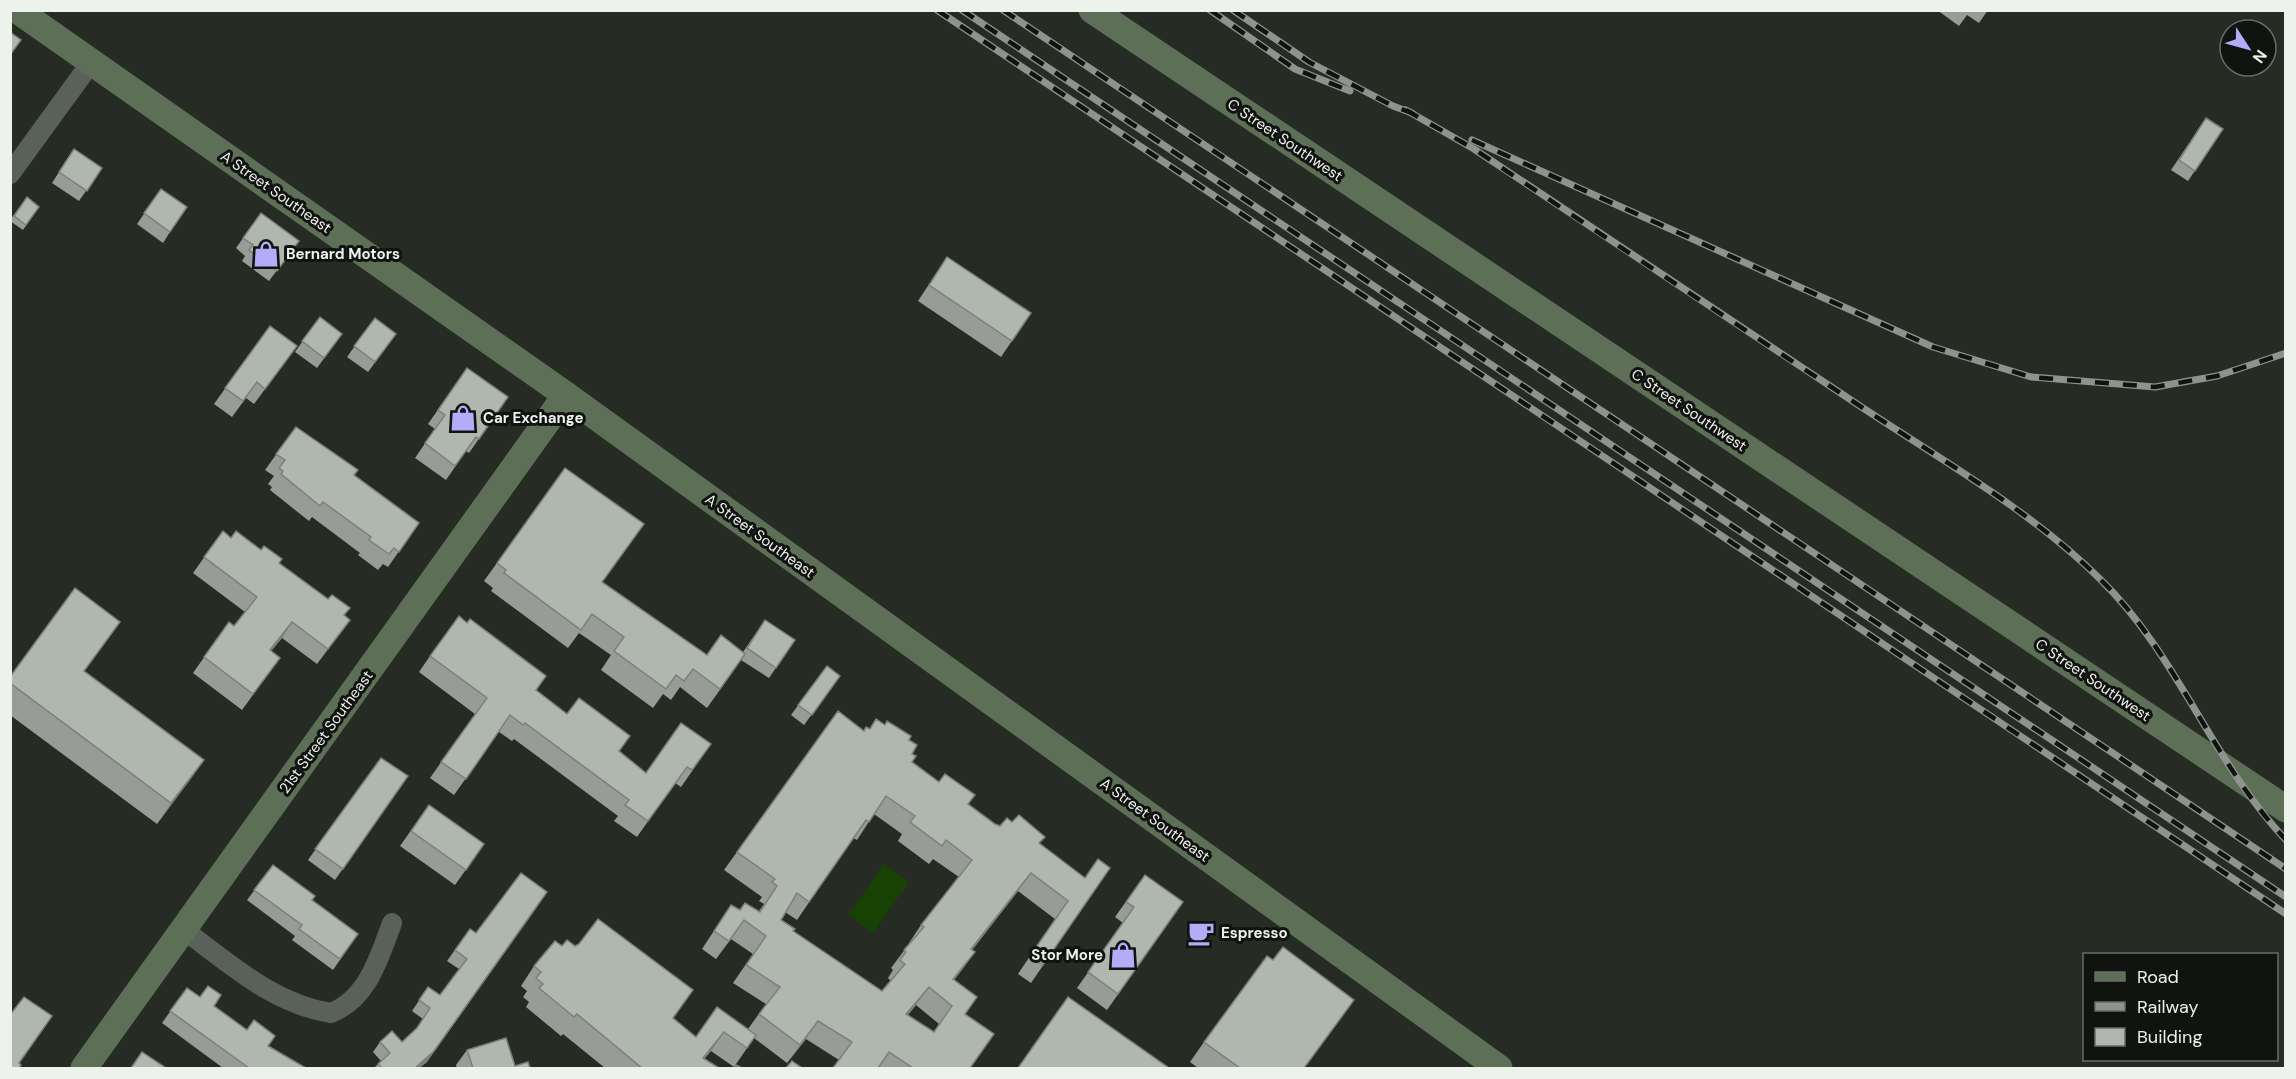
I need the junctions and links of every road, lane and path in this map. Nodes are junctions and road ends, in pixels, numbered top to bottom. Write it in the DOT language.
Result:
graph roads {
  1 [pos="17,10"];
  2 [pos="1092,10"];
  3 [pos="90,64"];
  4 [pos="10,174"];
  5 [pos="566,395"];
  6 [pos="2286,809"];
  7 [pos="392,923"];
  8 [pos="184,930"];
  9 [pos="84,1068"];
  10 [pos="1499,1068"];
  1 -- 3 [label="main road, A Street Southeast"];
  2 -- 6 [label="main road, C Street Southwest"];
  3 -- 4 [label="street"];
  3 -- 5 [label="main road, A Street Southeast"];
  5 -- 8 [label="main road, 21st Street Southeast"];
  5 -- 10 [label="main road, A Street Southeast"];
  7 -- 8 [label="street"];
  8 -- 9 [label="main road, 21st Street Southeast"];
}
